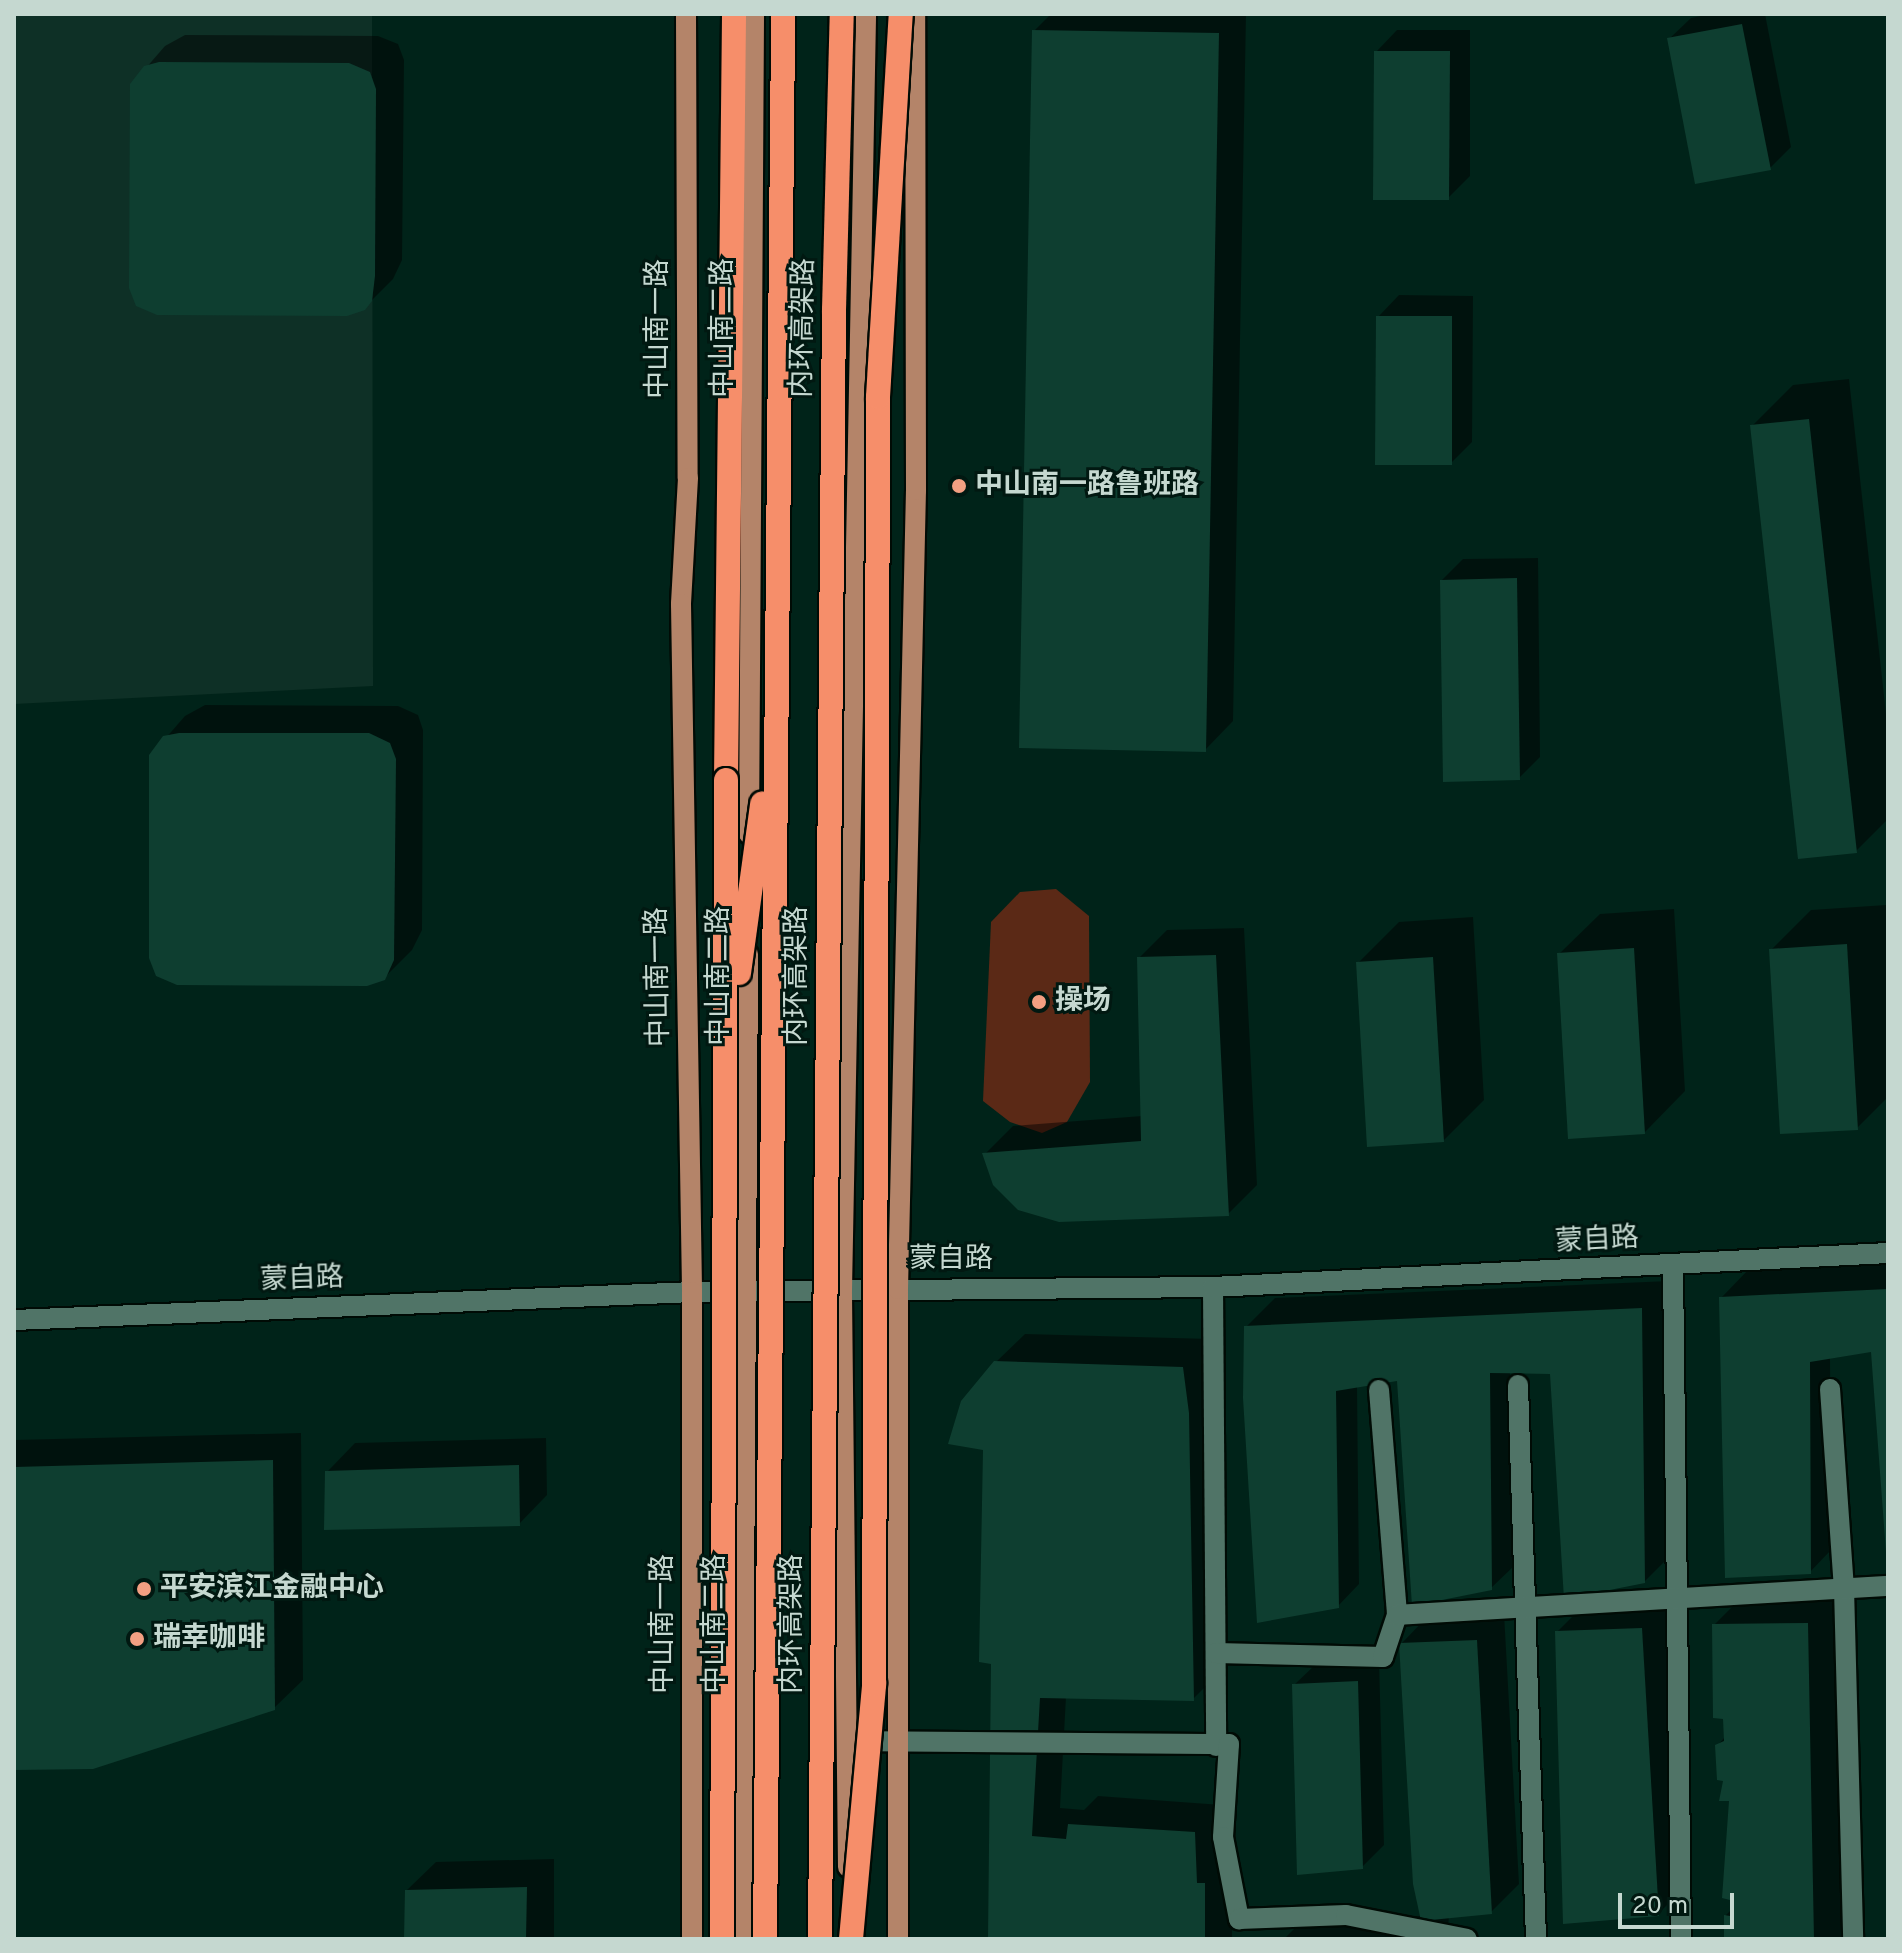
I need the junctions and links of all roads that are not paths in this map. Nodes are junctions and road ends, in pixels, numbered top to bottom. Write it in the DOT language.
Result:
graph roads {
  1 [pos="686,14"];
  2 [pos="734,14"];
  3 [pos="754,14"];
  4 [pos="783,14"];
  5 [pos="842,14"];
  6 [pos="866,14"];
  7 [pos="901,14"];
  8 [pos="915,14"];
  9 [pos="776,698"];
  10 [pos="727,1066"];
  11 [pos="1888,1253"];
  12 [pos="1673,1266"];
  13 [pos="1213,1287"];
  14 [pos="898,1289"];
  15 [pos="842,1290"];
  16 [pos="746,1291"];
  17 [pos="692,1292"];
  18 [pos="14,1320"];
  19 [pos="1518,1385"];
  20 [pos="1830,1389"];
  21 [pos="1379,1390"];
  22 [pos="1888,1586"];
  23 [pos="1844,1588"];
  24 [pos="1677,1598"];
  25 [pos="1525,1607"];
  26 [pos="1397,1615"];
  27 [pos="1216,1653"];
  28 [pos="898,1740"];
  29 [pos="847,1742"];
  30 [pos="1216,1746"];
  31 [pos="692,1939"];
  32 [pos="722,1939"];
  33 [pos="742,1939"];
  34 [pos="765,1939"];
  35 [pos="820,1939"];
  36 [pos="850,1939"];
  37 [pos="898,1939"];
  38 [pos="1467,1939"];
  39 [pos="1536,1939"];
  40 [pos="1681,1939"];
  41 [pos="1853,1939"];
  1 -- 17 [label="main road, 中山南一路"];
  2 -- 10 [label="highway, bridge"];
  3 -- 16 [label="main road, 中山南二路"];
  4 -- 9 [label="highway, 内环高架路, bridge"];
  5 -- 35 [label="highway, 内环高架路, bridge"];
  6 -- 15 [label="main road"];
  7 -- 36 [label="highway, bridge"];
  8 -- 14 [label="main road"];
  9 -- 10 [label="highway, bridge"];
  9 -- 34 [label="highway, 内环高架路, bridge"];
  10 -- 32 [label="highway, bridge"];
  11 -- 12 [label="street, 蒙自路"];
  12 -- 13 [label="street, 蒙自路"];
  12 -- 24 [label="street"];
  13 -- 14 [label="street, 蒙自路"];
  13 -- 27 [label="street"];
  14 -- 15 [label="street, 蒙自路"];
  14 -- 28 [label="main road"];
  15 -- 16 [label="street, 蒙自路"];
  15 -- 29 [label="main road"];
  16 -- 17 [label="street, 蒙自路"];
  16 -- 33 [label="main road, 中山南二路"];
  17 -- 18 [label="street, 蒙自路"];
  17 -- 31 [label="main road, 中山南一路"];
  19 -- 25 [label="street"];
  20 -- 23 [label="street"];
  21 -- 26 [label="street"];
  22 -- 23 [label="street"];
  23 -- 24 [label="street"];
  23 -- 41 [label="street"];
  24 -- 25 [label="street"];
  24 -- 40 [label="street"];
  25 -- 26 [label="street"];
  25 -- 39 [label="street"];
  26 -- 27 [label="street"];
  27 -- 30 [label="street"];
  28 -- 29 [label="street"];
  28 -- 30 [label="street"];
  28 -- 37 [label="main road"];
  29 -- 36 [label="main road"];
  30 -- 38 [label="street"];
}
